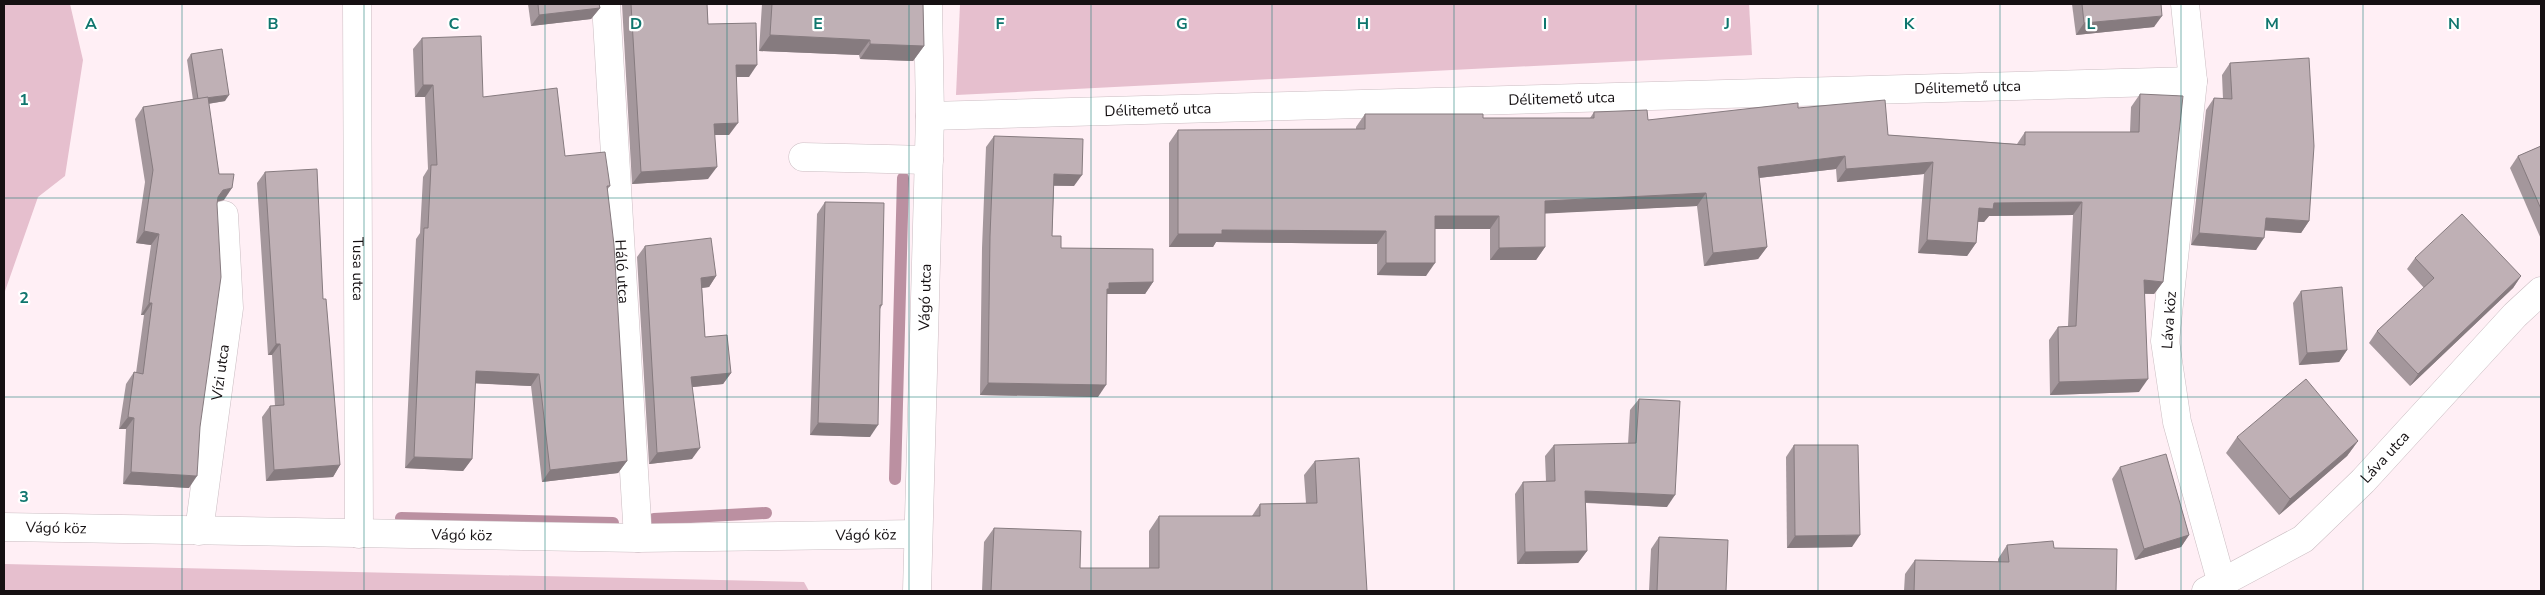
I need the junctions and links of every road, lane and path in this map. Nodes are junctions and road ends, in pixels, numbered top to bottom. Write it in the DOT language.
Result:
graph roads {
  1 [pos="357,4"];
  2 [pos="606,4"];
  3 [pos="928,4"];
  4 [pos="2185,4"];
  5 [pos="2193,81"];
  6 [pos="930,116"];
  7 [pos="803,157"];
  8 [pos="929,160"];
  9 [pos="224,215"];
  10 [pos="2541,291"];
  11 [pos="4,527"];
  12 [pos="199,531"];
  13 [pos="359,534"];
  14 [pos="918,534"];
  15 [pos="638,538"];
  16 [pos="2214,588"];
  17 [pos="917,591"];
  1 -- 13 [label="street, Tusa utca"];
  2 -- 15 [label="street, Háló utca"];
  3 -- 6 [label="street, Vágó utca"];
  4 -- 5 [label="street, Láva köz"];
  5 -- 6 [label="street, Délitemető utca"];
  5 -- 16 [label="street, Láva köz"];
  6 -- 8 [label="street, Vágó utca"];
  7 -- 8 [label="street"];
  8 -- 14 [label="street, Vágó utca"];
  9 -- 12 [label="street, Vízi utca"];
  10 -- 16 [label="street, Láva utca"];
  11 -- 12 [label="street, Vágó köz"];
  12 -- 13 [label="street, Vágó köz"];
  13 -- 15 [label="street, Vágó köz"];
  14 -- 15 [label="street, Vágó köz"];
  14 -- 17 [label="street, Vágó utca"];
}
